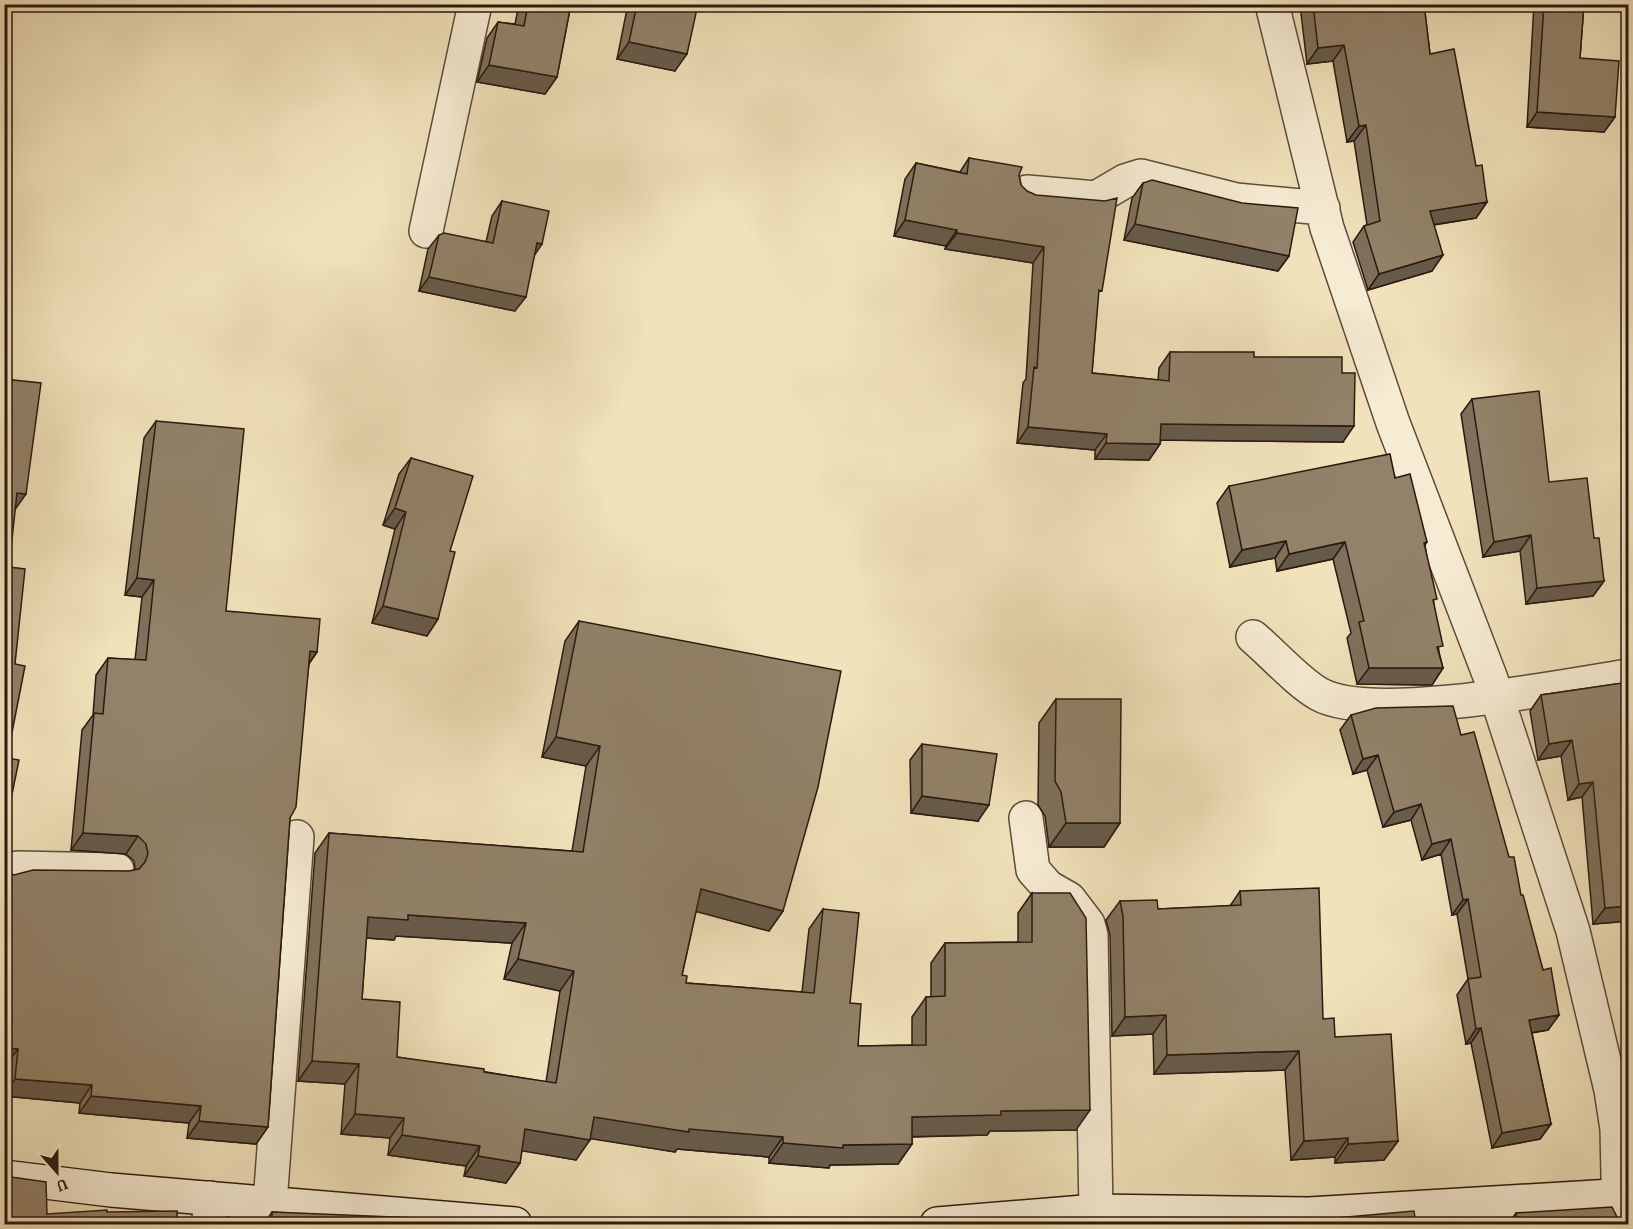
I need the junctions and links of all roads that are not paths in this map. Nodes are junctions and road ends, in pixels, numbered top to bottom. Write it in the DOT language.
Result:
graph roads {
  1 [pos="475,4"];
  2 [pos="1272,4"];
  3 [pos="1027,192"];
  4 [pos="1323,208"];
  5 [pos="426,231"];
  6 [pos="1253,637"];
  7 [pos="1629,676"];
  8 [pos="1496,695"];
  9 [pos="1026,818"];
  10 [pos="297,837"];
  11 [pos="117,870"];
  12 [pos="4,874"];
  13 [pos="4,1177"];
  14 [pos="270,1203"];
  15 [pos="1622,1205"];
  16 [pos="210,1211"];
  17 [pos="1096,1211"];
  18 [pos="976,1222"];
  19 [pos="474,1223"];
  20 [pos="515,1224"];
  21 [pos="937,1224"];
  1 -- 5 [label="street"];
  2 -- 4 [label="street"];
  3 -- 4 [label="street"];
  4 -- 8 [label="street"];
  6 -- 8 [label="street"];
  7 -- 8 [label="street"];
  8 -- 15 [label="street"];
  9 -- 17 [label="street"];
  10 -- 14 [label="street"];
  11 -- 12 [label="street"];
  13 -- 16 [label="street"];
  14 -- 16 [label="street"];
  14 -- 19 [label="street"];
  15 -- 17 [label="street"];
  17 -- 18 [label="street"];
  18 -- 21 [label="street"];
  19 -- 20 [label="street"];
}
